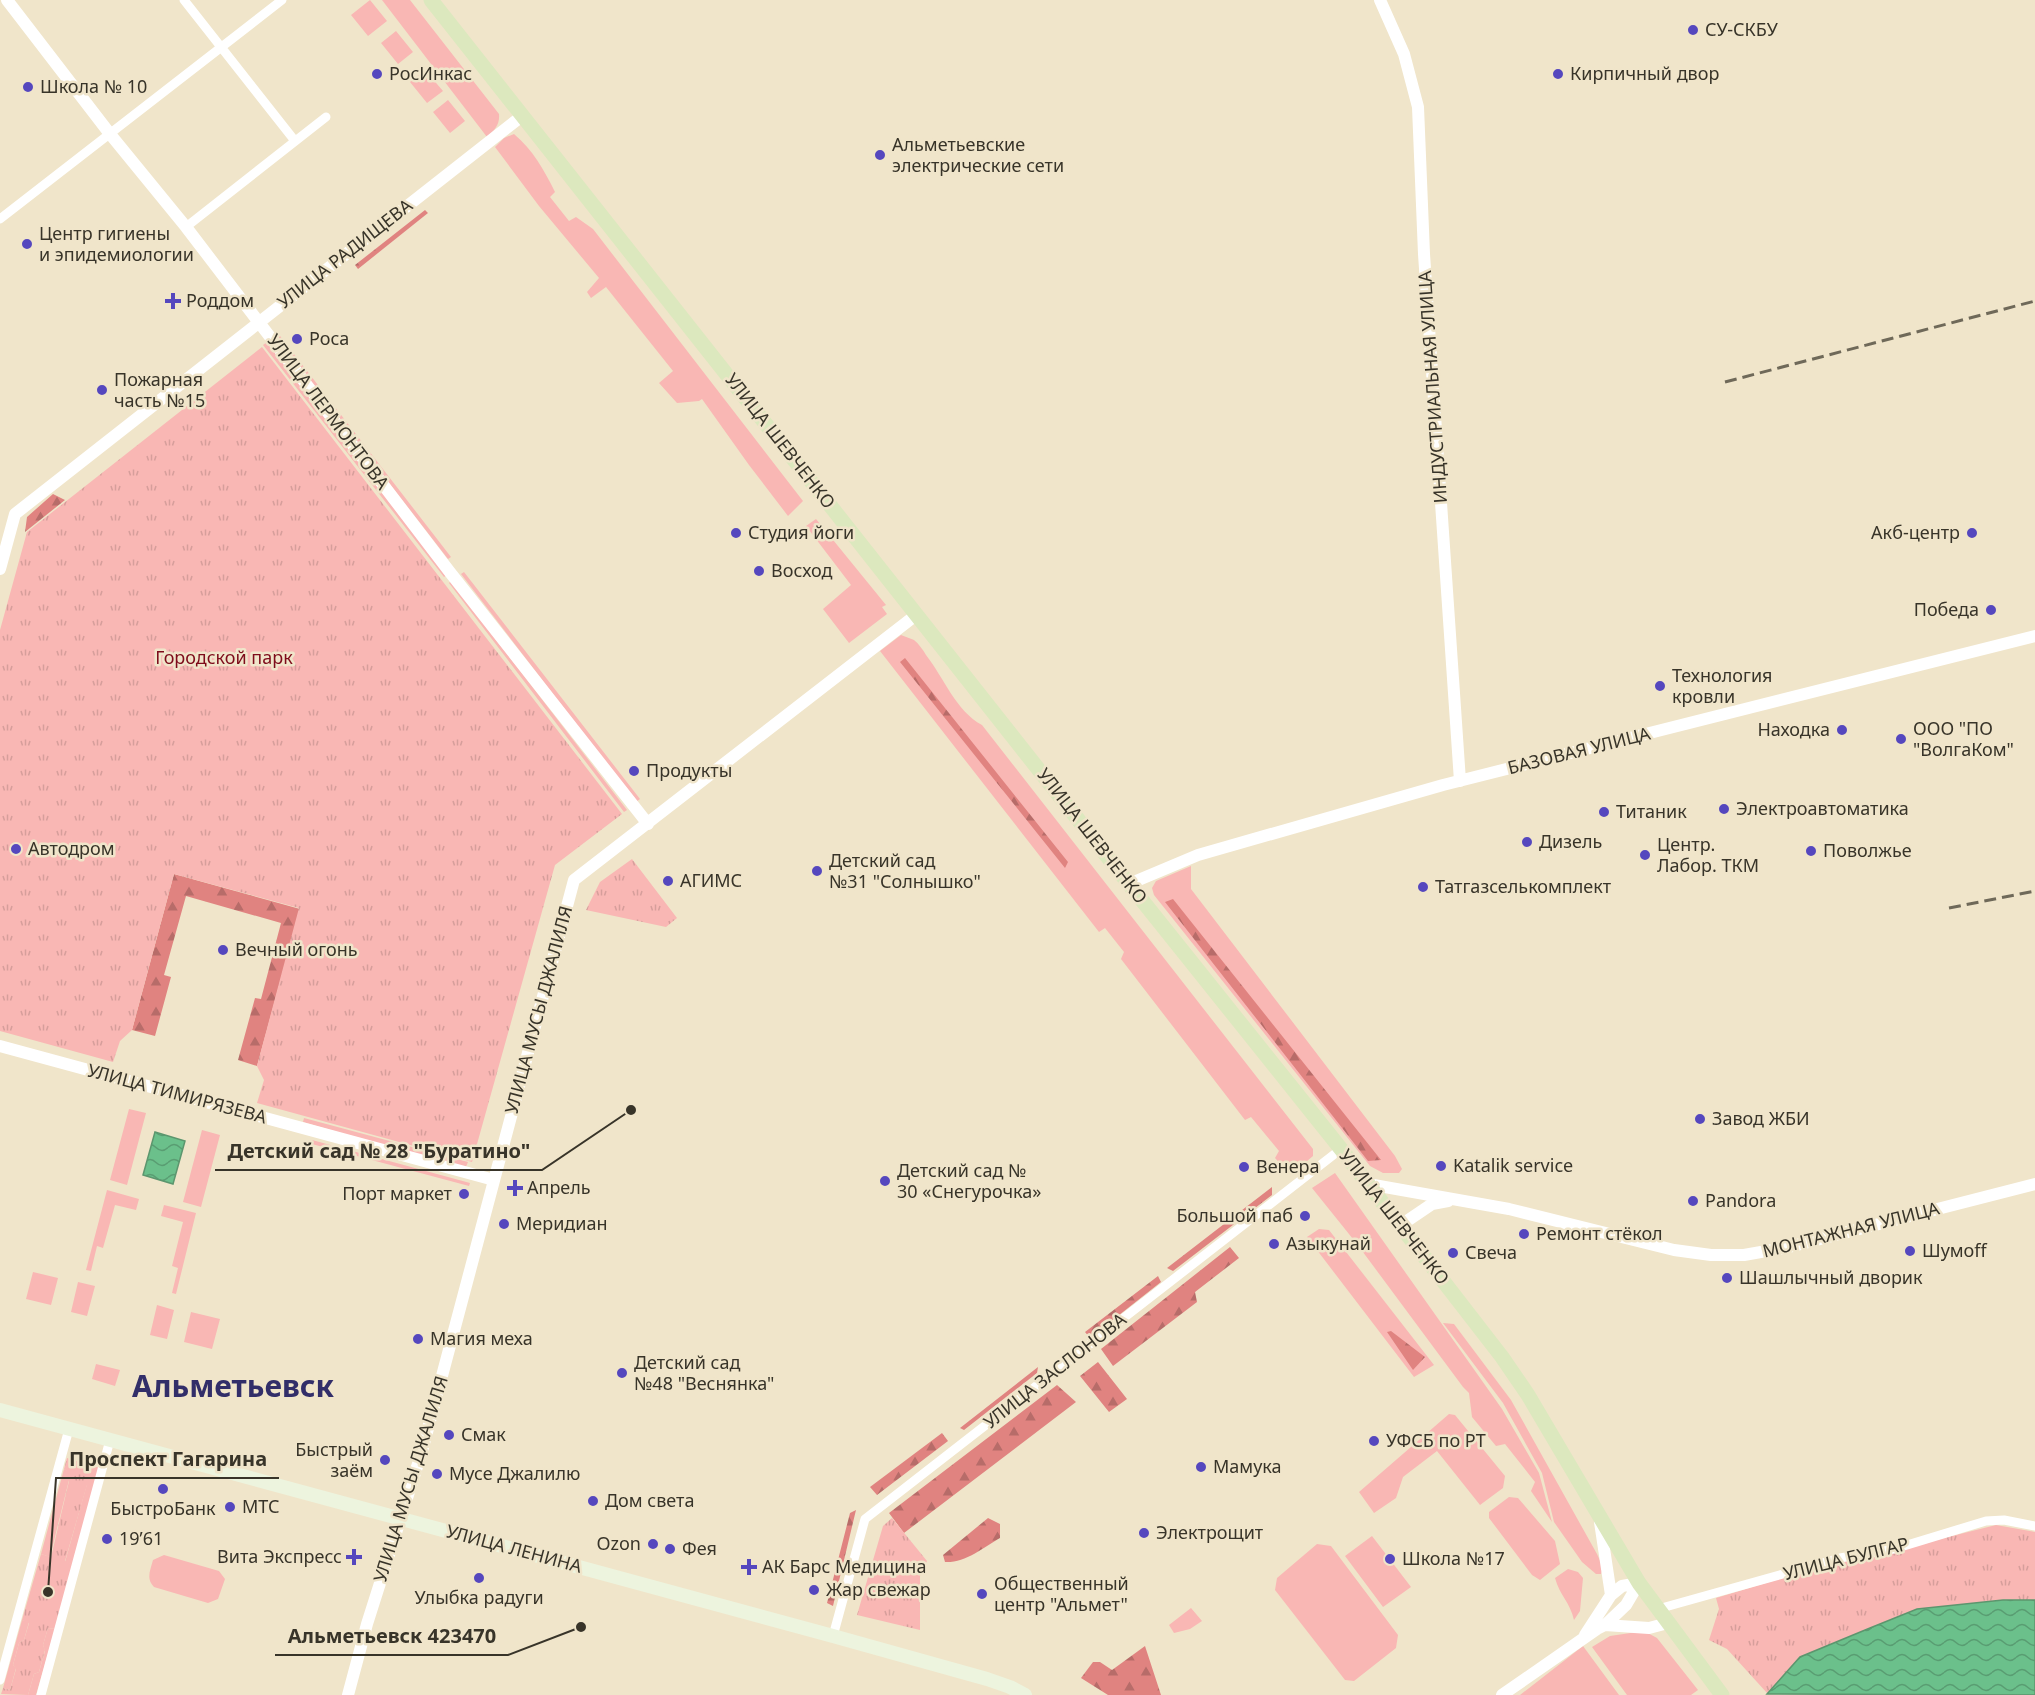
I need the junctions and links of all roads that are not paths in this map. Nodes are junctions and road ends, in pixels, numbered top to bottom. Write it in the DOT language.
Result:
graph roads {
  1 [pos="7,0"];
  2 [pos="184,0"];
  3 [pos="282,0"];
  4 [pos="431,0"];
  5 [pos="1380,0"];
  6 [pos="220,47"];
  7 [pos="522,116"];
  8 [pos="326,117"];
  9 [pos="110,134"];
  10 [pos="295,141"];
  11 [pos="0,219"];
  12 [pos="186,227"];
  13 [pos="258,321"];
  14 [pos="0,568"];
  15 [pos="916,615"];
  16 [pos="2035,636"];
  17 [pos="1460,781"];
  18 [pos="648,824"];
  19 [pos="1129,884"];
  20 [pos="0,1047"];
  21 [pos="1341,1149"];
  22 [pos="494,1180"];
  23 [pos="1368,1184"];
  24 [pos="2035,1184"];
  25 [pos="1455,1199"];
  26 [pos="1401,1225"];
  27 [pos="0,1410"];
  28 [pos="69,1429"];
  29 [pos="110,1440"];
  30 [pos="1599,1515"];
  31 [pos="400,1519"];
  32 [pos="2035,1526"];
  33 [pos="1639,1582"];
  34 [pos="1611,1595"];
  35 [pos="1658,1609"];
  36 [pos="1668,1623"];
  37 [pos="1605,1625"];
  38 [pos="833,1636"];
  39 [pos="1584,1636"];
  40 [pos="0,1680"];
  41 [pos="41,1695"];
  42 [pos="348,1695"];
  43 [pos="1024,1695"];
  44 [pos="1502,1695"];
  45 [pos="1722,1695"];
  1 -- 9 [label="street, УЛИЦА ЛЕРМОНТОВА"];
  2 -- 6 [label="street"];
  3 -- 6 [label="street"];
  4 -- 7 [label="main road, УЛИЦА ШЕВЧЕНКО"];
  5 -- 17 [label="street, ИНДУСТРИАЛЬНАЯ УЛИЦА"];
  6 -- 9 [label="street"];
  6 -- 10 [label="street"];
  7 -- 13 [label="street, УЛИЦА РАДИЩЕВА"];
  7 -- 15 [label="main road, УЛИЦА ШЕВЧЕНКО"];
  8 -- 10 [label="street"];
  9 -- 11 [label="street"];
  9 -- 12 [label="street, УЛИЦА ЛЕРМОНТОВА"];
  10 -- 12 [label="street"];
  12 -- 13 [label="street, УЛИЦА ЛЕРМОНТОВА"];
  13 -- 14 [label="street, УЛИЦА РАДИЩЕВА"];
  13 -- 18 [label="street, УЛИЦА ЛЕРМОНТОВА"];
  15 -- 18 [label="street, УЛИЦА МУСЫ ДЖАЛИЛЯ"];
  15 -- 19 [label="main road, УЛИЦА ШЕВЧЕНКО"];
  16 -- 17 [label="street, БАЗОВАЯ УЛИЦА"];
  17 -- 19 [label="street, БАЗОВАЯ УЛИЦА"];
  18 -- 22 [label="street, УЛИЦА МУСЫ ДЖАЛИЛЯ"];
  19 -- 21 [label="main road, УЛИЦА ШЕВЧЕНКО"];
  20 -- 22 [label="street, УЛИЦА ТИМИРЯЗЕВА"];
  21 -- 23 [label="main road, УЛИЦА ШЕВЧЕНКО"];
  21 -- 38 [label="street, УЛИЦА ЗАСЛОНОВА"];
  22 -- 31 [label="street, УЛИЦА МУСЫ ДЖАЛИЛЯ"];
  23 -- 25 [label="street, МОНТАЖНАЯ УЛИЦА"];
  23 -- 26 [label="main road, УЛИЦА ШЕВЧЕНКО"];
  24 -- 25 [label="street, МОНТАЖНАЯ УЛИЦА"];
  25 -- 26 [label="street, МОНТАЖНАЯ УЛИЦА"];
  26 -- 30 [label="main road, УЛИЦА ШЕВЧЕНКО"];
  27 -- 28 [label="main road, УЛИЦА ЛЕНИНА"];
  28 -- 29 [label="main road, УЛИЦА ЛЕНИНА"];
  28 -- 40 [label="street"];
  29 -- 31 [label="main road, УЛИЦА ЛЕНИНА"];
  29 -- 41 [label="street"];
  30 -- 33 [label="main road, УЛИЦА ШЕВЧЕНКО"];
  30 -- 34 [label="street"];
  31 -- 38 [label="main road, УЛИЦА ЛЕНИНА"];
  31 -- 42 [label="street, УЛИЦА МУСЫ ДЖАЛИЛЯ"];
  32 -- 35 [label="street, УЛИЦА БУЛГАР"];
  33 -- 34 [label="street"];
  33 -- 35 [label="main road, УЛИЦА ШЕВЧЕНКО"];
  33 -- 37 [label="street"];
  34 -- 39 [label="street"];
  35 -- 36 [label="main road, УЛИЦА ШЕВЧЕНКО"];
  36 -- 37 [label="street"];
  36 -- 45 [label="main road, УЛИЦА ШЕВЧЕНКО"];
  37 -- 39 [label="street"];
  38 -- 43 [label="main road, УЛИЦА ЛЕНИНА"];
  39 -- 44 [label="street"];
}
